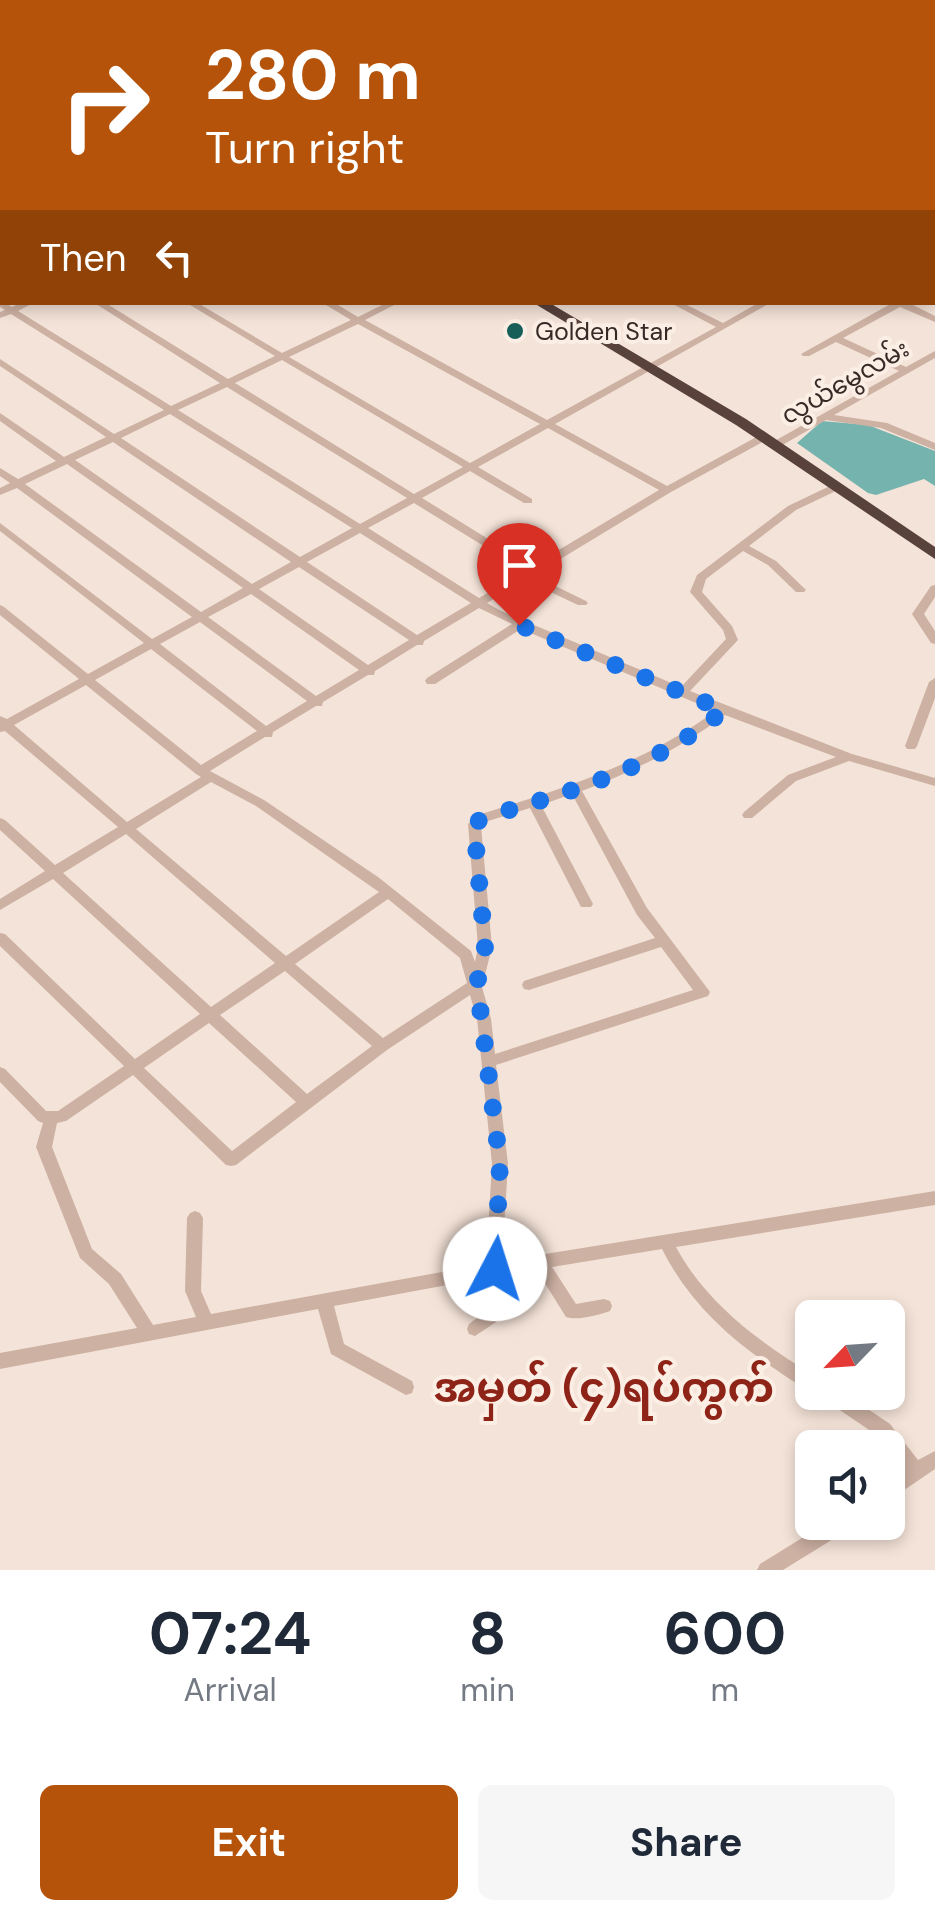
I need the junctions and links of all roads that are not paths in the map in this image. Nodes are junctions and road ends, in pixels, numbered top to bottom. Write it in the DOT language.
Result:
graph roads {
  1 [pos="102,305"];
  2 [pos="194,305"];
  3 [pos="330,305"];
  4 [pos="390,305"];
  5 [pos="543,305"];
  6 [pos="679,305"];
  7 [pos="763,305"];
  8 [pos="896,305"];
  9 [pos="904,305"];
  10 [pos="6,313"];
  11 [pos="935,319"];
  12 [pos="358,321"];
  13 [pos="723,327"];
  14 [pos="836,338"];
  15 [pos="806,354"];
  16 [pos="282,357"];
  17 [pos="932,360"];
  18 [pos="0,362"];
  19 [pos="648,365"];
  20 [pos="908,371"];
  21 [pos="229,382"];
  22 [pos="171,410"];
  23 [pos="0,416"];
  24 [pos="824,417"];
  25 [pos="545,423"];
  26 [pos="114,438"];
  27 [pos="770,441"];
  28 [pos="935,447"];
  29 [pos="66,460"];
  30 [pos="470,465"];
  31 [pos="0,471"];
  32 [pos="18,483"];
  33 [pos="836,486"];
  34 [pos="666,490"];
  35 [pos="0,492"];
  36 [pos="413,496"];
  37 [pos="528,501"];
  38 [pos="0,526"];
  39 [pos="356,528"];
  40 [pos="742,546"];
  41 [pos="935,554"];
  42 [pos="298,561"];
  43 [pos="532,575"];
  44 [pos="249,588"];
  45 [pos="935,588"];
  46 [pos="800,590"];
  47 [pos="582,603"];
  48 [pos="480,605"];
  49 [pos="0,609"];
  50 [pos="200,616"];
  51 [pos="519,625"];
  52 [pos="935,640"];
  53 [pos="152,642"];
  54 [pos="419,642"];
  55 [pos="370,672"];
  56 [pos="85,680"];
  57 [pos="430,681"];
  58 [pos="935,682"];
  59 [pos="682,693"];
  60 [pos="318,702"];
  61 [pos="724,710"];
  62 [pos="2,724"];
  63 [pos="268,734"];
  64 [pos="911,746"];
  65 [pos="848,757"];
  66 [pos="206,774"];
  67 [pos="935,782"];
  68 [pos="577,792"];
  69 [pos="533,802"];
  70 [pos="748,815"];
  71 [pos="0,824"];
  72 [pos="127,826"];
  73 [pos="53,872"];
  74 [pos="389,892"];
  75 [pos="586,904"];
  76 [pos="0,905"];
  77 [pos="0,938"];
  78 [pos="662,941"];
  79 [pos="286,962"];
  80 [pos="477,984"];
  81 [pos="529,986"];
  82 [pos="210,1014"];
  83 [pos="382,1046"];
  84 [pos="489,1062"];
  85 [pos="135,1067"];
  86 [pos="0,1073"];
  87 [pos="307,1103"];
  88 [pos="51,1118"];
  89 [pos="935,1198"];
  90 [pos="194,1218"];
  91 [pos="666,1242"];
  92 [pos="540,1262"];
  93 [pos="495,1269"];
  94 [pos="324,1300"];
  95 [pos="604,1306"];
  96 [pos="206,1321"];
  97 [pos="476,1329"];
  98 [pos="148,1331"];
  99 [pos="0,1361"];
  100 [pos="795,1372"];
  101 [pos="406,1386"];
  102 [pos="855,1410"];
  103 [pos="935,1459"];
  104 [pos="915,1470"];
  105 [pos="905,1478"];
  106 [pos="816,1540"];
  107 [pos="766,1570"];
  1 -- 21 [label="street"];
  2 -- 16 [label="street"];
  3 -- 12 [label="street"];
  4 -- 12 [label="street"];
  5 -- 19 [label="highway"];
  6 -- 13 [label="street"];
  7 -- 13 [label="street"];
  8 -- 14 [label="street"];
  9 -- 11 [label="street"];
  10 -- 22 [label="street"];
  12 -- 16 [label="street"];
  12 -- 25 [label="street"];
  13 -- 19 [label="street"];
  14 -- 15 [label="street"];
  14 -- 20 [label="street"];
  16 -- 21 [label="street"];
  16 -- 30 [label="street"];
  17 -- 20 [label="street, လွယ်မွေလမ်း"];
  18 -- 26 [label="street"];
  19 -- 25 [label="street"];
  19 -- 27 [label="highway"];
  20 -- 24 [label="street, လွယ်မွေလမ်း"];
  21 -- 22 [label="street"];
  21 -- 36 [label="street"];
  22 -- 26 [label="street"];
  22 -- 39 [label="street"];
  23 -- 29 [label="street"];
  24 -- 27 [label="street, လွယ်မွေလမ်း"];
  24 -- 28 [label="street"];
  25 -- 30 [label="street"];
  25 -- 34 [label="street"];
  26 -- 29 [label="street"];
  26 -- 42 [label="street"];
  27 -- 33 [label="highway"];
  27 -- 34 [label="street, လွယ်မွေလမ်း"];
  29 -- 32 [label="street"];
  29 -- 44 [label="street"];
  30 -- 36 [label="street"];
  30 -- 37 [label="street"];
  31 -- 32 [label="street"];
  32 -- 35 [label="street"];
  32 -- 50 [label="street"];
  33 -- 40 [label="street"];
  33 -- 41 [label="highway"];
  34 -- 43 [label="street, လွယ်မွေလမ်း"];
  36 -- 39 [label="street"];
  36 -- 43 [label="street"];
  38 -- 53 [label="street"];
  39 -- 42 [label="street"];
  39 -- 48 [label="street"];
  40 -- 46 [label="street"];
  40 -- 59 [label="street"];
  42 -- 44 [label="street"];
  42 -- 54 [label="street"];
  43 -- 47 [label="street"];
  43 -- 48 [label="street, လွယ်မွေလမ်း"];
  44 -- 50 [label="street"];
  44 -- 55 [label="street"];
  45 -- 52 [label="street"];
  48 -- 51 [label="street"];
  48 -- 54 [label="street, လွယ်မွေလမ်း"];
  49 -- 56 [label="street"];
  50 -- 53 [label="street"];
  50 -- 60 [label="street"];
  51 -- 57 [label="street"];
  51 -- 59 [label="street"];
  53 -- 56 [label="street"];
  53 -- 63 [label="street"];
  54 -- 55 [label="street, လွယ်မွေလမ်း"];
  55 -- 60 [label="street, လွယ်မွေလမ်း"];
  56 -- 62 [label="street"];
  56 -- 66 [label="street"];
  58 -- 64 [label="street"];
  59 -- 61 [label="street"];
  60 -- 63 [label="street, လွယ်မွေလမ်း"];
  61 -- 65 [label="street"];
  61 -- 68 [label="street"];
  62 -- 72 [label="street"];
  63 -- 66 [label="street, လွယ်မွေလမ်း"];
  65 -- 67 [label="street"];
  65 -- 70 [label="street"];
  66 -- 72 [label="street, လွယ်မွေလမ်း"];
  66 -- 74 [label="street"];
  68 -- 69 [label="street"];
  68 -- 78 [label="street"];
  69 -- 75 [label="street"];
  69 -- 80 [label="street"];
  71 -- 73 [label="street"];
  72 -- 73 [label="street, လွယ်မွေလမ်း"];
  72 -- 79 [label="street"];
  73 -- 76 [label="street, လွယ်မွေလမ်း"];
  73 -- 82 [label="street"];
  74 -- 79 [label="street"];
  74 -- 80 [label="street"];
  77 -- 85 [label="street"];
  78 -- 81 [label="street"];
  78 -- 84 [label="street"];
  79 -- 82 [label="street"];
  79 -- 83 [label="street"];
  80 -- 83 [label="street"];
  80 -- 84 [label="street"];
  82 -- 85 [label="street"];
  82 -- 87 [label="street"];
  83 -- 87 [label="street"];
  84 -- 93 [label="street"];
  85 -- 87 [label="street"];
  85 -- 88 [label="street"];
  86 -- 88 [label="street"];
  88 -- 98 [label="street"];
  89 -- 91 [label="street"];
  90 -- 96 [label="street"];
  91 -- 92 [label="street"];
  91 -- 100 [label="street"];
  92 -- 93 [label="street"];
  92 -- 95 [label="street"];
  93 -- 94 [label="street"];
  93 -- 97 [label="street"];
  94 -- 96 [label="street"];
  94 -- 101 [label="street"];
  96 -- 98 [label="street"];
  98 -- 99 [label="street"];
  102 -- 104 [label="street"];
  103 -- 104 [label="street"];
  104 -- 105 [label="street"];
  106 -- 107 [label="street"];
}
